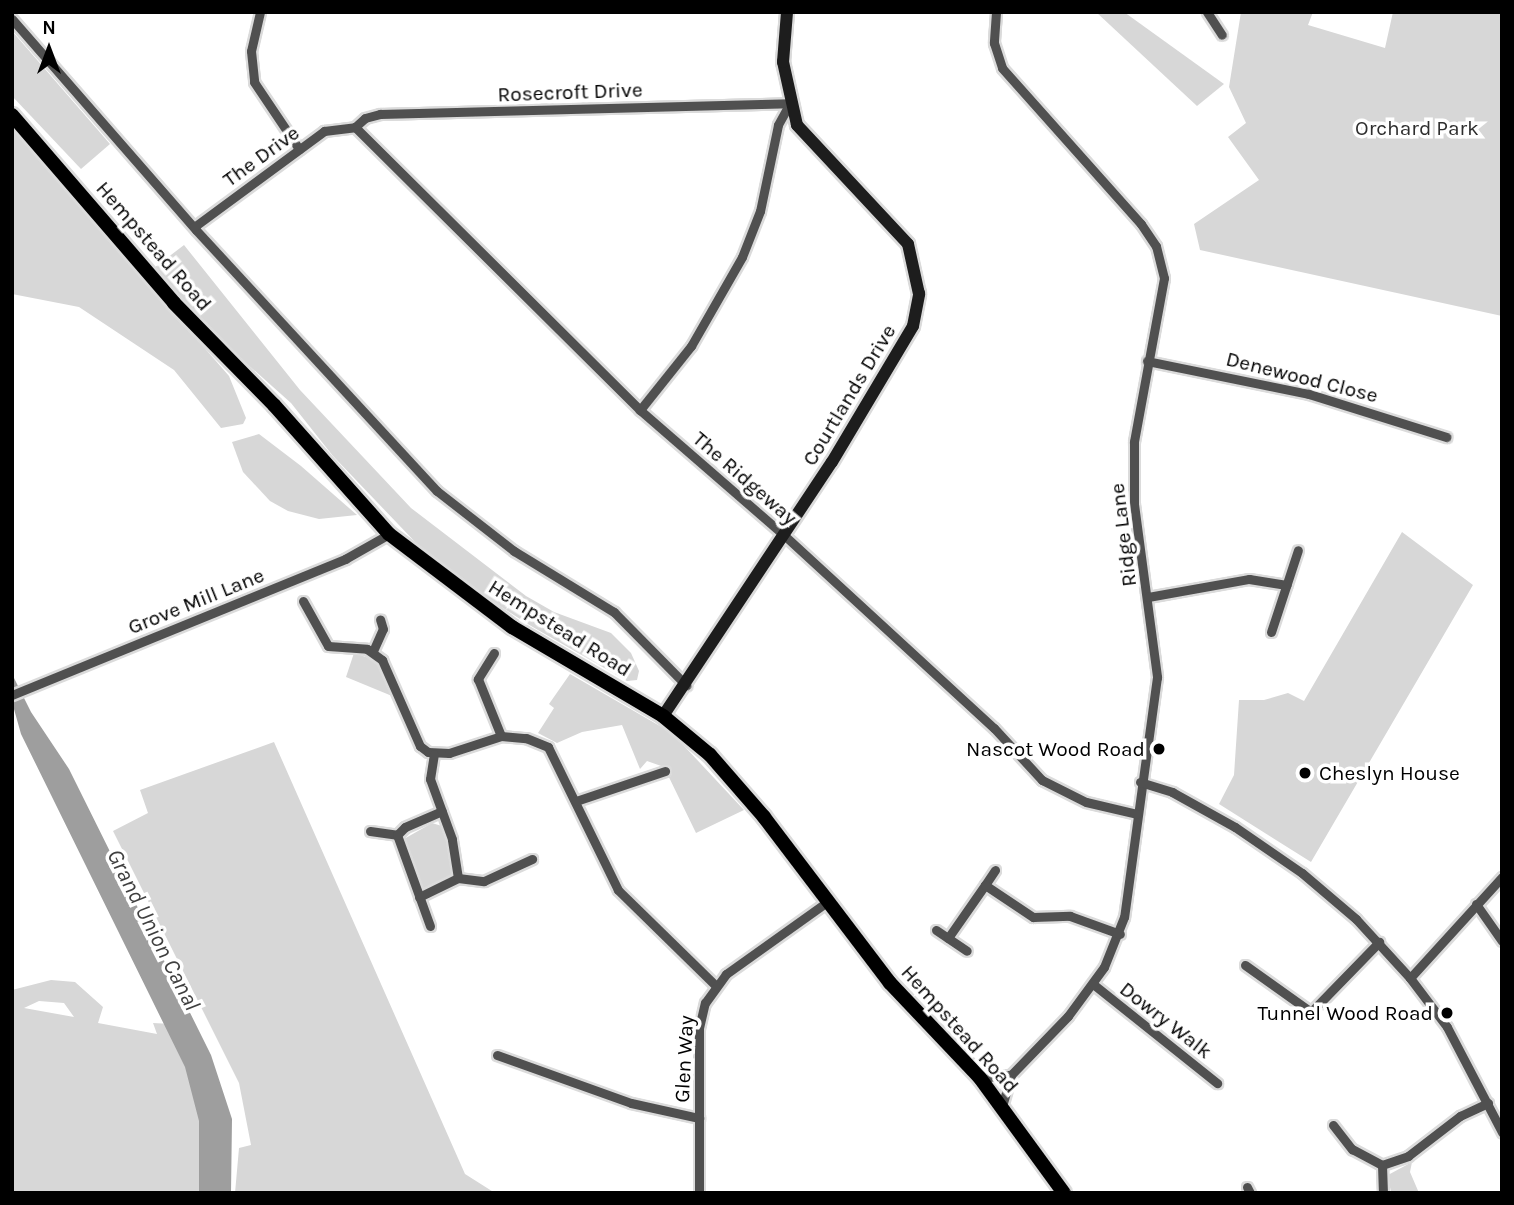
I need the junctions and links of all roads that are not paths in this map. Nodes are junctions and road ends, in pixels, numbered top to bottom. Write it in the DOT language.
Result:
graph roads {
  1 [pos="260,12"];
  2 [pos="787,12"];
  3 [pos="985,12"];
  4 [pos="1207,12"];
  5 [pos="995,14"];
  6 [pos="12,19"];
  7 [pos="1222,35"];
  8 [pos="790,103"];
  9 [pos="12,116"];
  10 [pos="355,127"];
  11 [pos="299,149"];
  12 [pos="194,227"];
  13 [pos="1147,361"];
  14 [pos="640,410"];
  15 [pos="1446,437"];
  16 [pos="389,534"];
  17 [pos="785,536"];
  18 [pos="1298,550"];
  19 [pos="1287,585"];
  20 [pos="1148,597"];
  21 [pos="303,601"];
  22 [pos="380,619"];
  23 [pos="1271,632"];
  24 [pos="373,651"];
  25 [pos="494,653"];
  26 [pos="686,685"];
  27 [pos="12,695"];
  28 [pos="663,716"];
  29 [pos="501,736"];
  30 [pos="434,754"];
  31 [pos="664,771"];
  32 [pos="1140,782"];
  33 [pos="576,801"];
  34 [pos="442,811"];
  35 [pos="1137,814"];
  36 [pos="370,831"];
  37 [pos="397,835"];
  38 [pos="532,859"];
  39 [pos="995,870"];
  40 [pos="1502,877"];
  41 [pos="458,878"];
  42 [pos="985,885"];
  43 [pos="419,897"];
  44 [pos="827,902"];
  45 [pos="1476,904"];
  46 [pos="430,926"];
  47 [pos="936,930"];
  48 [pos="1120,933"];
  49 [pos="948,938"];
  50 [pos="1502,941"];
  51 [pos="1378,942"];
  52 [pos="967,951"];
  53 [pos="1244,965"];
  54 [pos="1410,978"];
  55 [pos="715,985"];
  56 [pos="1093,985"];
  57 [pos="498,1055"];
  58 [pos="1011,1075"];
  59 [pos="980,1078"];
  60 [pos="1217,1083"];
  61 [pos="1488,1103"];
  62 [pos="1002,1107"];
  63 [pos="699,1118"];
  64 [pos="1334,1125"];
  65 [pos="1501,1128"];
  66 [pos="1382,1165"];
  67 [pos="699,1193"];
  68 [pos="1064,1193"];
  69 [pos="1383,1193"];
  1 -- 11 [label="street"];
  2 -- 8 [label="street, Courtlands Drive"];
  3 -- 5 [label="street"];
  4 -- 7 [label="street"];
  5 -- 13 [label="street, Ridge Lane"];
  6 -- 12 [label="street, Hempstead Road"];
  8 -- 10 [label="street, Rosecroft Drive"];
  8 -- 14 [label="street"];
  8 -- 17 [label="street, Courtlands Drive"];
  9 -- 16 [label="main road, Hempstead Road"];
  10 -- 11 [label="street, The Drive"];
  10 -- 14 [label="street, The Ridgeway"];
  11 -- 12 [label="street, The Drive"];
  12 -- 26 [label="street, Hempstead Road"];
  13 -- 15 [label="street, Denewood Close"];
  13 -- 20 [label="street, Ridge Lane"];
  14 -- 17 [label="street, The Ridgeway"];
  16 -- 27 [label="street, Grove Mill Lane"];
  16 -- 28 [label="main road, Hempstead Road"];
  17 -- 26 [label="street, Courtlands Drive"];
  17 -- 35 [label="street, The Ridgeway"];
  18 -- 19 [label="street"];
  19 -- 20 [label="street"];
  19 -- 23 [label="street"];
  20 -- 32 [label="street, Ridge Lane"];
  21 -- 24 [label="street"];
  22 -- 24 [label="street"];
  24 -- 30 [label="street"];
  25 -- 29 [label="street"];
  26 -- 28 [label="street, Courtlands Drive"];
  28 -- 44 [label="main road, Hempstead Road"];
  29 -- 30 [label="street"];
  29 -- 33 [label="street"];
  30 -- 34 [label="street"];
  31 -- 33 [label="street"];
  32 -- 35 [label="street, Ridge Lane"];
  32 -- 51 [label="street"];
  33 -- 55 [label="street"];
  34 -- 37 [label="street"];
  34 -- 41 [label="street"];
  35 -- 48 [label="street, Ridge Lane"];
  36 -- 37 [label="street"];
  37 -- 43 [label="street"];
  38 -- 41 [label="street"];
  39 -- 42 [label="street"];
  40 -- 45 [label="street"];
  41 -- 43 [label="street"];
  42 -- 48 [label="street"];
  42 -- 49 [label="street"];
  43 -- 46 [label="street"];
  44 -- 55 [label="street"];
  44 -- 59 [label="main road, Hempstead Road"];
  45 -- 50 [label="street"];
  45 -- 54 [label="street"];
  47 -- 49 [label="street"];
  48 -- 56 [label="street, Ridge Lane"];
  49 -- 52 [label="street"];
  51 -- 53 [label="street"];
  51 -- 54 [label="street"];
  54 -- 61 [label="street"];
  55 -- 63 [label="street, Glen Way"];
  56 -- 58 [label="street, Ridge Lane"];
  56 -- 60 [label="street, Dowry Walk"];
  57 -- 63 [label="street"];
  58 -- 59 [label="street"];
  58 -- 62 [label="street, Ridge Lane"];
  59 -- 62 [label="main road, Hempstead Road"];
  61 -- 65 [label="street"];
  61 -- 66 [label="street"];
  62 -- 68 [label="main road, Hempstead Road"];
  63 -- 67 [label="street, Glen Way"];
  64 -- 66 [label="street"];
  66 -- 69 [label="street"];
}
